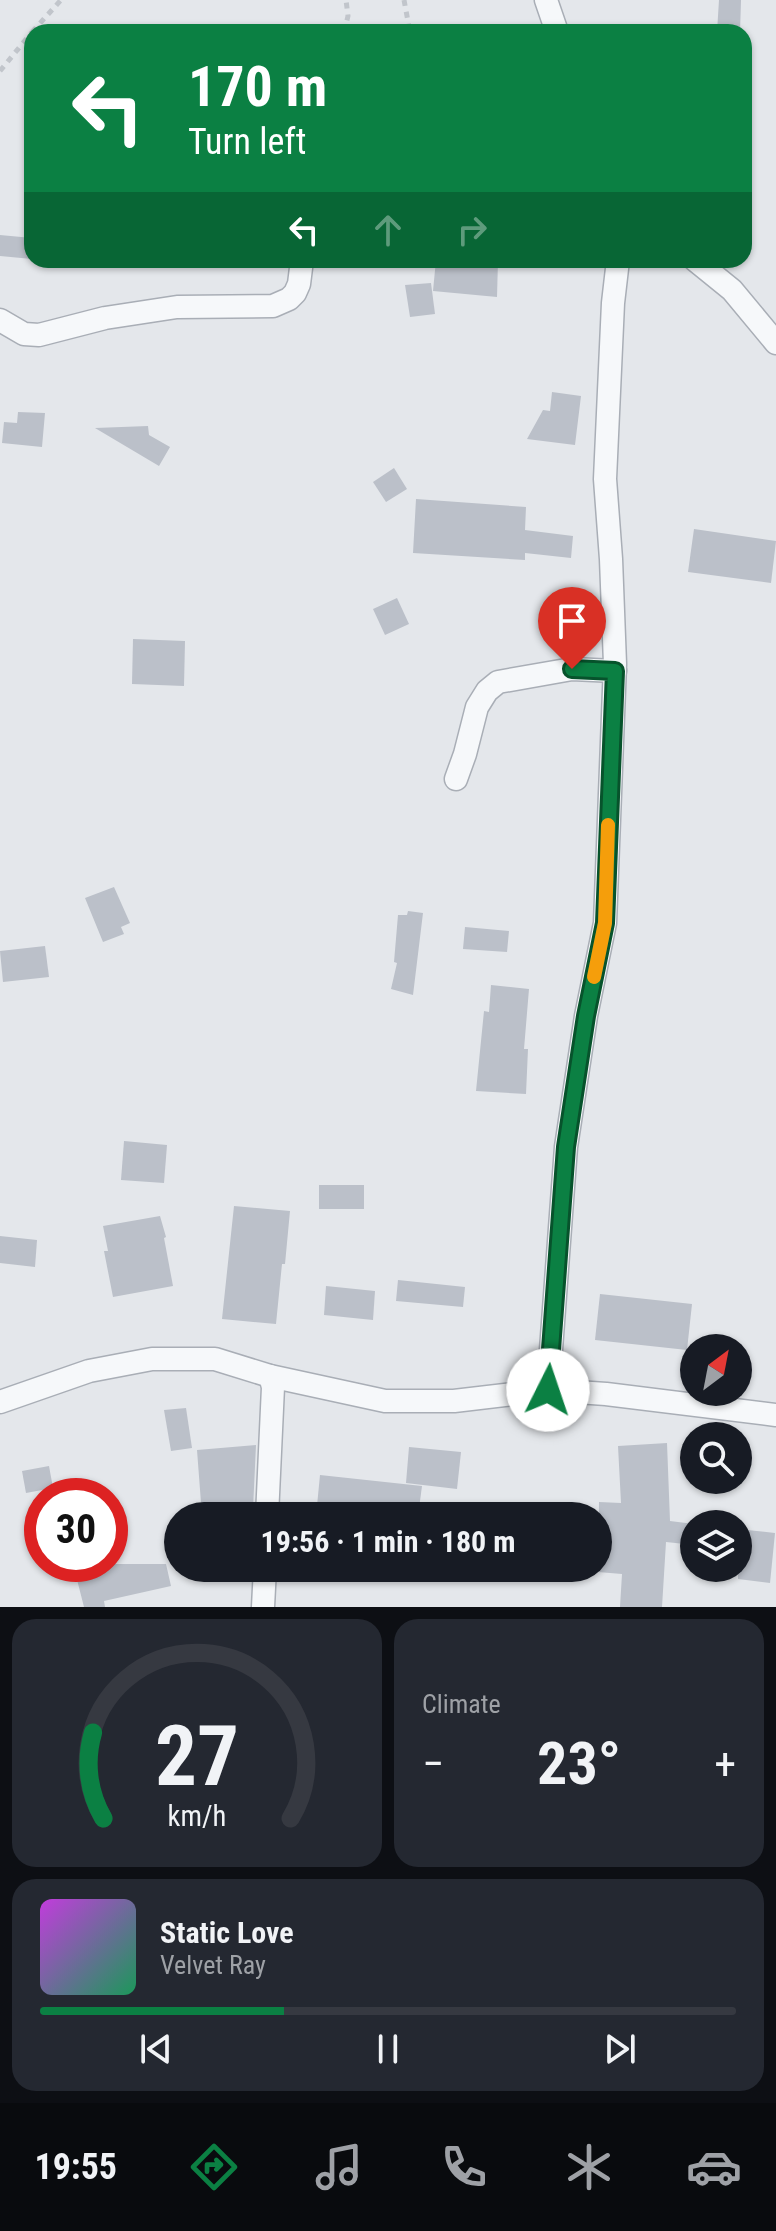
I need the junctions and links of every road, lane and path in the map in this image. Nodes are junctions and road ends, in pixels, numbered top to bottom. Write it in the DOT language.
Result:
graph roads {
  1 [pos="61,0"];
  2 [pos="346,0"];
  3 [pos="404,0"];
  4 [pos="546,0"];
  5 [pos="39,24"];
  6 [pos="346,24"];
  7 [pos="408,24"];
  8 [pos="554,24"];
  9 [pos="24,42"];
  10 [pos="0,71"];
  11 [pos="301,268"];
  12 [pos="617,268"];
  13 [pos="705,268"];
  14 [pos="0,320"];
  15 [pos="776,343"];
  16 [pos="615,671"];
  17 [pos="456,779"];
  18 [pos="270,1376"];
  19 [pos="548,1390"];
  20 [pos="0,1402"];
  21 [pos="776,1415"];
  22 [pos="268,1502"];
  23 [pos="264,1582"];
  24 [pos="263,1607"];
  1 -- 5 [label="path"];
  2 -- 6 [label="path"];
  3 -- 7 [label="path"];
  4 -- 8 [label="street"];
  9 -- 10 [label="path"];
  11 -- 14 [label="street"];
  12 -- 16 [label="street"];
  13 -- 15 [label="street"];
  16 -- 17 [label="street"];
  16 -- 19 [label="street"];
  18 -- 19 [label="street"];
  18 -- 20 [label="street"];
  18 -- 22 [label="street"];
  19 -- 21 [label="street"];
  23 -- 24 [label="street"];
}
